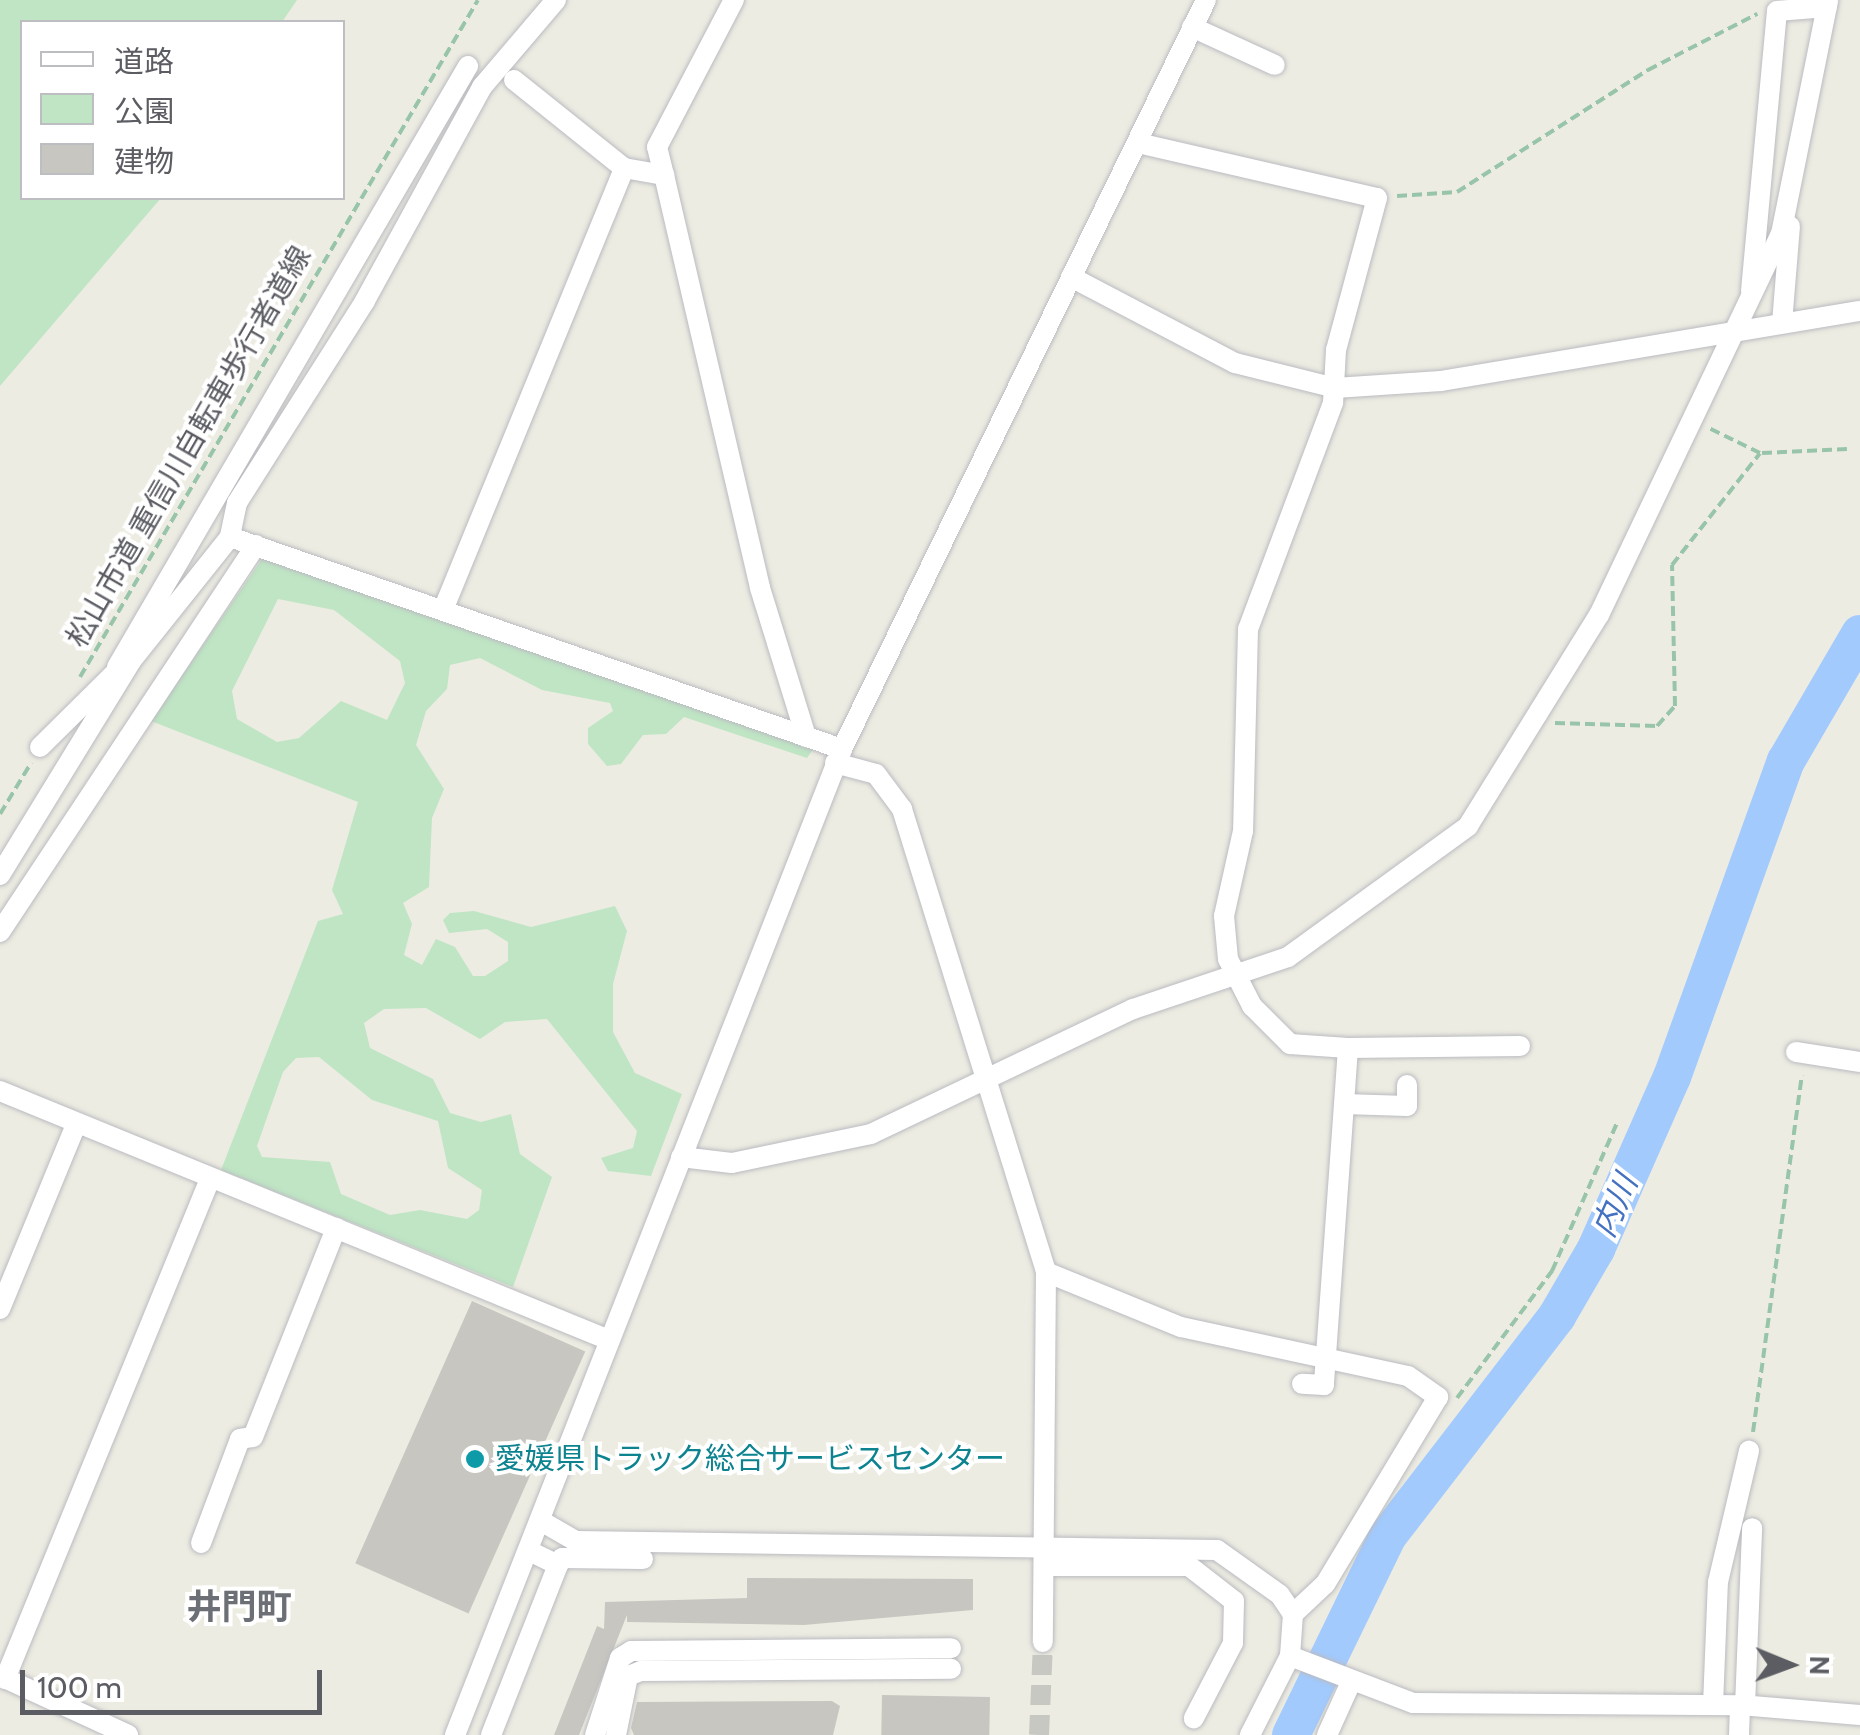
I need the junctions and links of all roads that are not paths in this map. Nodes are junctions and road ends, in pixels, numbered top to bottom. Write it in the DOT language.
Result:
graph roads {
  1 [pos="556,0"];
  2 [pos="734,0"];
  3 [pos="1205,0"];
  4 [pos="1827,4"];
  5 [pos="1192,27"];
  6 [pos="468,66"];
  7 [pos="1275,66"];
  8 [pos="514,80"];
  9 [pos="1138,144"];
  10 [pos="624,168"];
  11 [pos="664,176"];
  12 [pos="1791,204"];
  13 [pos="1071,277"];
  14 [pos="1751,298"];
  15 [pos="1860,310"];
  16 [pos="1782,324"];
  17 [pos="1735,331"];
  18 [pos="1335,388"];
  19 [pos="230,538"];
  20 [pos="256,545"];
  21 [pos="443,610"];
  22 [pos="124,664"];
  23 [pos="806,736"];
  24 [pos="40,747"];
  25 [pos="839,756"];
  26 [pos="0,876"];
  27 [pos="0,932"];
  28 [pos="1232,971"];
  29 [pos="1520,1046"];
  30 [pos="1348,1048"];
  31 [pos="1801,1053"];
  32 [pos="1860,1062"];
  33 [pos="985,1076"];
  34 [pos="1407,1085"];
  35 [pos="0,1091"];
  36 [pos="1344,1104"];
  37 [pos="75,1127"];
  38 [pos="681,1157"];
  39 [pos="210,1179"];
  40 [pos="336,1228"];
  41 [pos="1046,1272"];
  42 [pos="0,1308"];
  43 [pos="609,1340"];
  44 [pos="1323,1359"];
  45 [pos="1302,1384"];
  46 [pos="1750,1451"];
  47 [pos="541,1521"];
  48 [pos="1752,1528"];
  49 [pos="201,1543"];
  50 [pos="1047,1543"];
  51 [pos="529,1551"];
  52 [pos="644,1558"];
  53 [pos="558,1565"];
  54 [pos="1046,1566"];
  55 [pos="1293,1614"];
  56 [pos="1043,1642"];
  57 [pos="1295,1658"];
  58 [pos="2,1678"];
  59 [pos="1347,1680"];
  60 [pos="1713,1705"];
  61 [pos="1743,1705"];
  62 [pos="1860,1714"];
  63 [pos="1194,1718"];
  64 [pos="128,1735"];
  65 [pos="455,1735"];
  66 [pos="491,1735"];
  67 [pos="595,1735"];
  68 [pos="616,1735"];
  69 [pos="1250,1735"];
  70 [pos="1328,1735"];
  71 [pos="1739,1735"];
  1 -- 19 [label="street"];
  2 -- 11 [label="street"];
  3 -- 5 [label="street"];
  4 -- 12 [label="street"];
  4 -- 14 [label="street"];
  5 -- 7 [label="street"];
  5 -- 9 [label="street"];
  6 -- 22 [label="street"];
  8 -- 10 [label="street"];
  9 -- 13 [label="street"];
  9 -- 18 [label="street"];
  10 -- 11 [label="street"];
  10 -- 21 [label="street"];
  11 -- 23 [label="street"];
  12 -- 14 [label="street"];
  12 -- 16 [label="street"];
  13 -- 18 [label="street"];
  13 -- 25 [label="street"];
  14 -- 17 [label="street"];
  15 -- 16 [label="street"];
  16 -- 17 [label="street"];
  17 -- 18 [label="street"];
  17 -- 28 [label="street"];
  18 -- 28 [label="street"];
  19 -- 20 [label="street"];
  19 -- 22 [label="street"];
  20 -- 21 [label="street"];
  20 -- 27 [label="street"];
  21 -- 23 [label="street"];
  22 -- 24 [label="street"];
  22 -- 26 [label="street"];
  23 -- 25 [label="street"];
  25 -- 33 [label="street"];
  25 -- 38 [label="street"];
  28 -- 30 [label="street"];
  28 -- 33 [label="street"];
  29 -- 30 [label="street"];
  30 -- 36 [label="street"];
  31 -- 32 [label="street"];
  33 -- 38 [label="street"];
  33 -- 41 [label="street"];
  34 -- 36 [label="street"];
  35 -- 37 [label="street"];
  36 -- 44 [label="street"];
  37 -- 39 [label="street"];
  37 -- 42 [label="street"];
  38 -- 43 [label="street"];
  39 -- 40 [label="street"];
  39 -- 58 [label="street"];
  40 -- 43 [label="street"];
  40 -- 49 [label="street"];
  41 -- 44 [label="street"];
  41 -- 50 [label="street"];
  43 -- 47 [label="street"];
  44 -- 45 [label="street"];
  44 -- 55 [label="street"];
  46 -- 60 [label="street"];
  47 -- 50 [label="street"];
  47 -- 51 [label="street"];
  48 -- 61 [label="street"];
  50 -- 54 [label="street"];
  50 -- 55 [label="street"];
  51 -- 53 [label="street"];
  51 -- 65 [label="street"];
  52 -- 53 [label="street"];
  53 -- 66 [label="street"];
  54 -- 56 [label="street"];
  54 -- 63 [label="street"];
  55 -- 57 [label="street"];
  57 -- 59 [label="street"];
  57 -- 69 [label="street"];
  58 -- 64 [label="street"];
  59 -- 60 [label="street"];
  59 -- 70 [label="street"];
  60 -- 61 [label="street"];
  61 -- 62 [label="street"];
  61 -- 71 [label="street"];
  67 -- 68 [label="street"];
}
